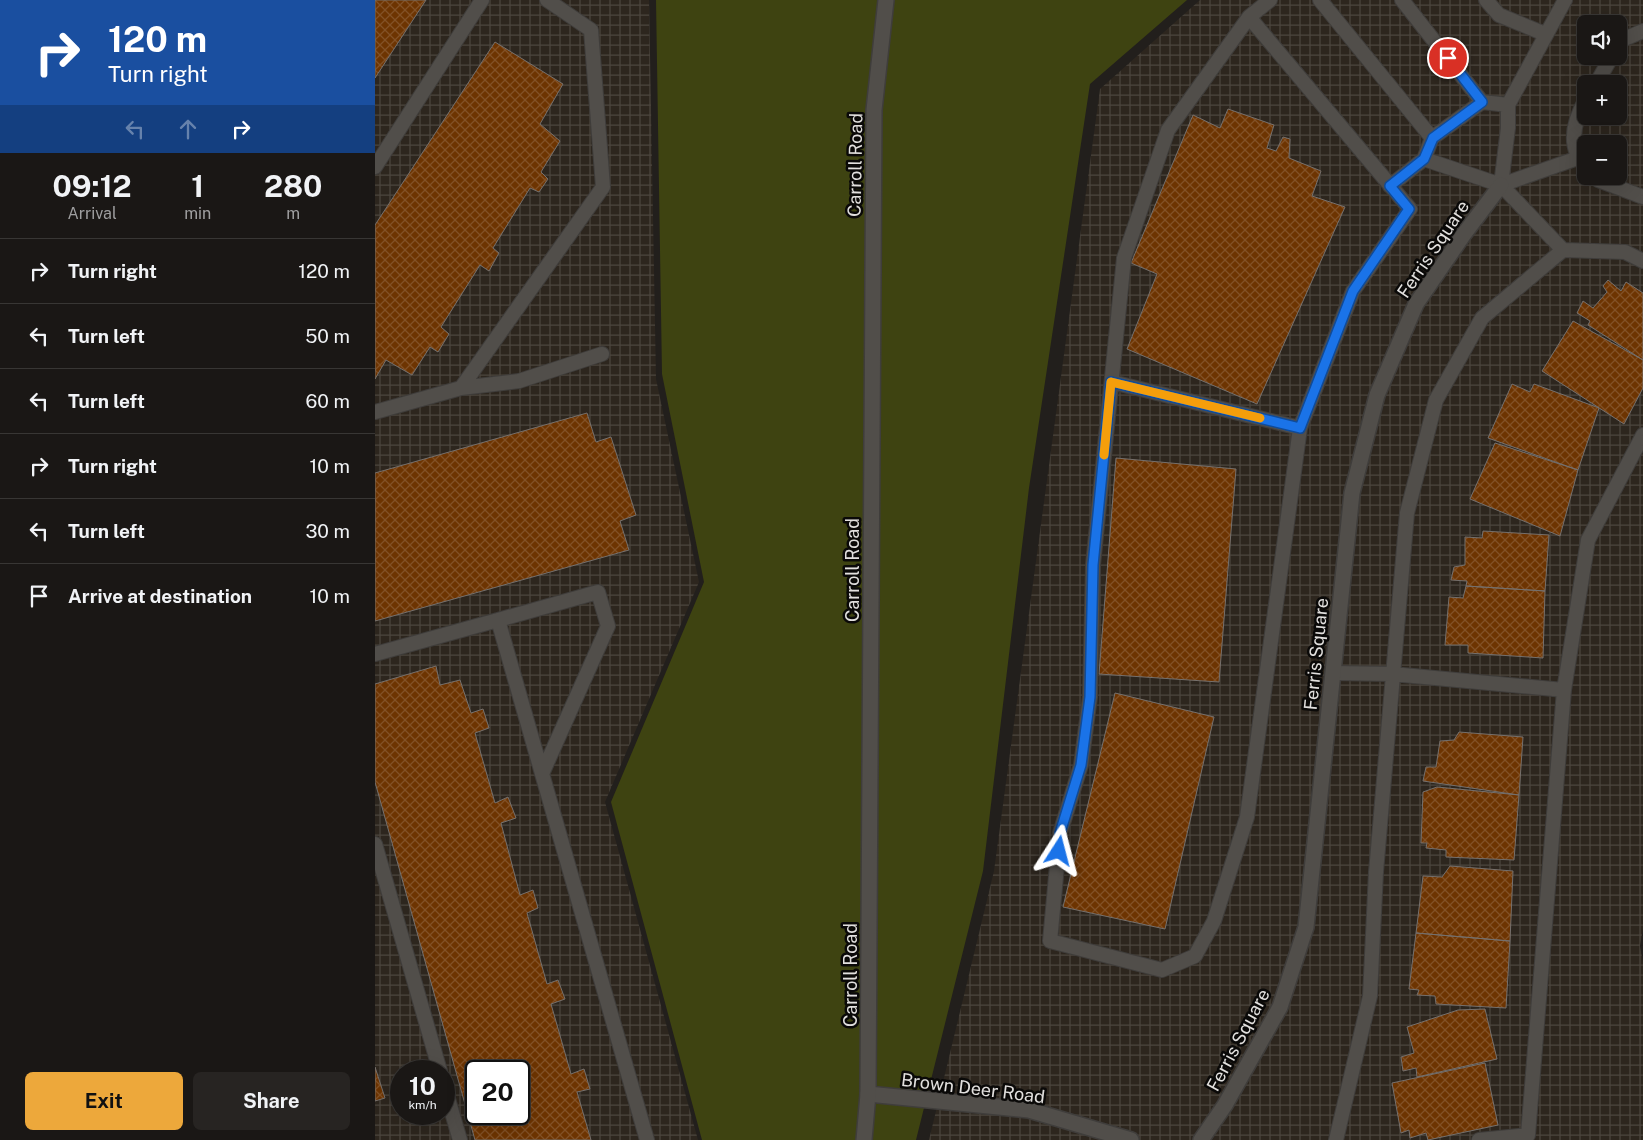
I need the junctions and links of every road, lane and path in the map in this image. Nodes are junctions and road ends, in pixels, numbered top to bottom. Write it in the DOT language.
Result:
graph roads {
  1 [pos="482,0"];
  2 [pos="547,0"];
  3 [pos="886,0"];
  4 [pos="1270,0"];
  5 [pos="1321,0"];
  6 [pos="1402,0"];
  7 [pos="1486,0"];
  8 [pos="1565,0"];
  9 [pos="1249,17"];
  10 [pos="1643,31"];
  11 [pos="1545,34"];
  12 [pos="1627,38"];
  13 [pos="1482,102"];
  14 [pos="1508,105"];
  15 [pos="1577,119"];
  16 [pos="1433,138"];
  17 [pos="1577,147"];
  18 [pos="1424,159"];
  19 [pos="1577,164"];
  20 [pos="375,167"];
  21 [pos="1501,185"];
  22 [pos="1611,185"];
  23 [pos="1390,186"];
  24 [pos="1643,197"];
  25 [pos="1563,250"];
  26 [pos="1643,261"];
  27 [pos="602,354"];
  28 [pos="1111,382"];
  29 [pos="461,388"];
  30 [pos="375,412"];
  31 [pos="1300,428"];
  32 [pos="1643,435"];
  33 [pos="498,620"];
  34 [pos="375,654"];
  35 [pos="1333,673"];
  36 [pos="1392,674"];
  37 [pos="1564,690"];
  38 [pos="542,774"];
  39 [pos="375,844"];
  40 [pos="437,1060"];
  41 [pos="868,1094"];
  42 [pos="455,1123"];
  43 [pos="460,1140"];
  44 [pos="647,1140"];
  45 [pos="865,1140"];
  46 [pos="1131,1140"];
  47 [pos="1201,1140"];
  48 [pos="1335,1140"];
  49 [pos="1479,1140"];
  1 -- 20 [label="lane"];
  2 -- 29 [label="lane"];
  3 -- 41 [label="street, Carroll Road"];
  4 -- 9 [label="lane"];
  5 -- 16 [label="lane"];
  6 -- 13 [label="lane"];
  7 -- 11 [label="lane"];
  8 -- 11 [label="lane"];
  9 -- 23 [label="lane"];
  9 -- 28 [label="lane"];
  10 -- 12 [label="lane"];
  11 -- 14 [label="lane"];
  13 -- 14 [label="lane"];
  13 -- 16 [label="lane"];
  14 -- 21 [label="lane"];
  15 -- 17 [label="lane"];
  16 -- 18 [label="lane"];
  18 -- 21 [label="lane"];
  18 -- 23 [label="lane"];
  19 -- 21 [label="lane"];
  21 -- 25 [label="lane"];
  21 -- 35 [label="street, Ferris Square"];
  22 -- 24 [label="lane"];
  23 -- 31 [label="lane"];
  25 -- 26 [label="lane"];
  25 -- 36 [label="lane"];
  27 -- 29 [label="lane"];
  28 -- 31 [label="lane"];
  28 -- 31 [label="lane"];
  29 -- 30 [label="lane"];
  32 -- 37 [label="lane"];
  33 -- 34 [label="lane"];
  33 -- 38 [label="lane"];
  33 -- 38 [label="lane"];
  35 -- 36 [label="lane"];
  35 -- 47 [label="street, Ferris Square"];
  36 -- 37 [label="lane"];
  36 -- 48 [label="lane"];
  37 -- 49 [label="lane"];
  38 -- 44 [label="lane"];
  39 -- 40 [label="lane"];
  41 -- 45 [label="street, Carroll Road"];
  41 -- 46 [label="street, Brown Deer Road"];
  42 -- 43 [label="lane"];
}
